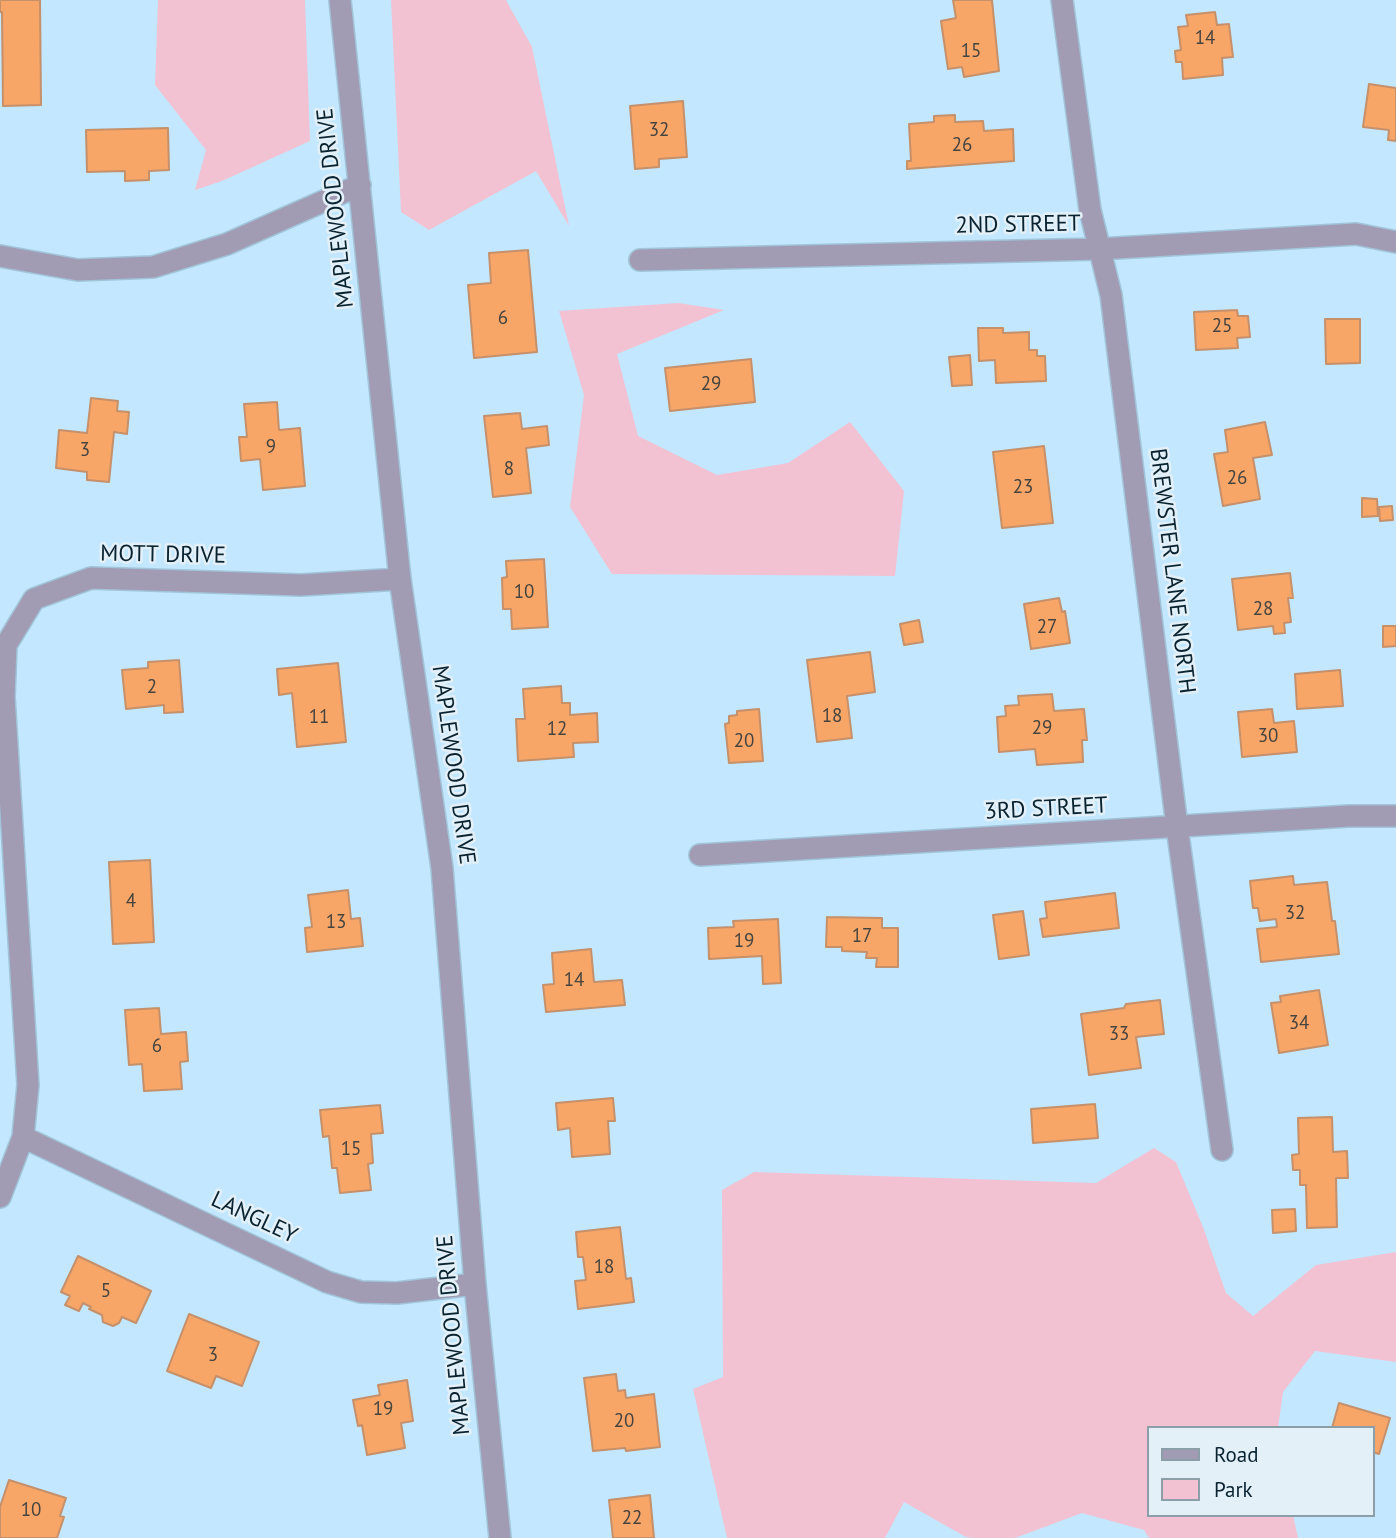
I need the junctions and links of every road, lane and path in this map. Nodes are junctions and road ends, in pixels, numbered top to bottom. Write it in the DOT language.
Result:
graph roads {
  1 [pos="340,0"];
  2 [pos="1062,0"];
  3 [pos="360,186"];
  4 [pos="1396,242"];
  5 [pos="1099,249"];
  6 [pos="0,256"];
  7 [pos="640,260"];
  8 [pos="400,579"];
  9 [pos="1396,816"];
  10 [pos="1177,827"];
  11 [pos="700,855"];
  12 [pos="23,1138"];
  13 [pos="1222,1150"];
  14 [pos="0,1197"];
  15 [pos="475,1284"];
  16 [pos="500,1538"];
  1 -- 3 [label="street, MAPLEWOOD DRIVE"];
  2 -- 5 [label="street, BREWSTER LANE NORTH"];
  3 -- 6 [label="street"];
  3 -- 8 [label="street, MAPLEWOOD DRIVE"];
  4 -- 5 [label="street, 2ND STREET"];
  5 -- 7 [label="street, 2ND STREET"];
  5 -- 10 [label="street, BREWSTER LANE NORTH"];
  8 -- 12 [label="street, MOTT DRIVE"];
  8 -- 15 [label="street, MAPLEWOOD DRIVE"];
  9 -- 10 [label="street, 3RD STREET"];
  10 -- 11 [label="street, 3RD STREET"];
  10 -- 13 [label="street, BREWSTER LANE NORTH"];
  12 -- 14 [label="street, MOTT DRIVE"];
  12 -- 15 [label="street, LANGLEY"];
  15 -- 16 [label="street, MAPLEWOOD DRIVE"];
}
